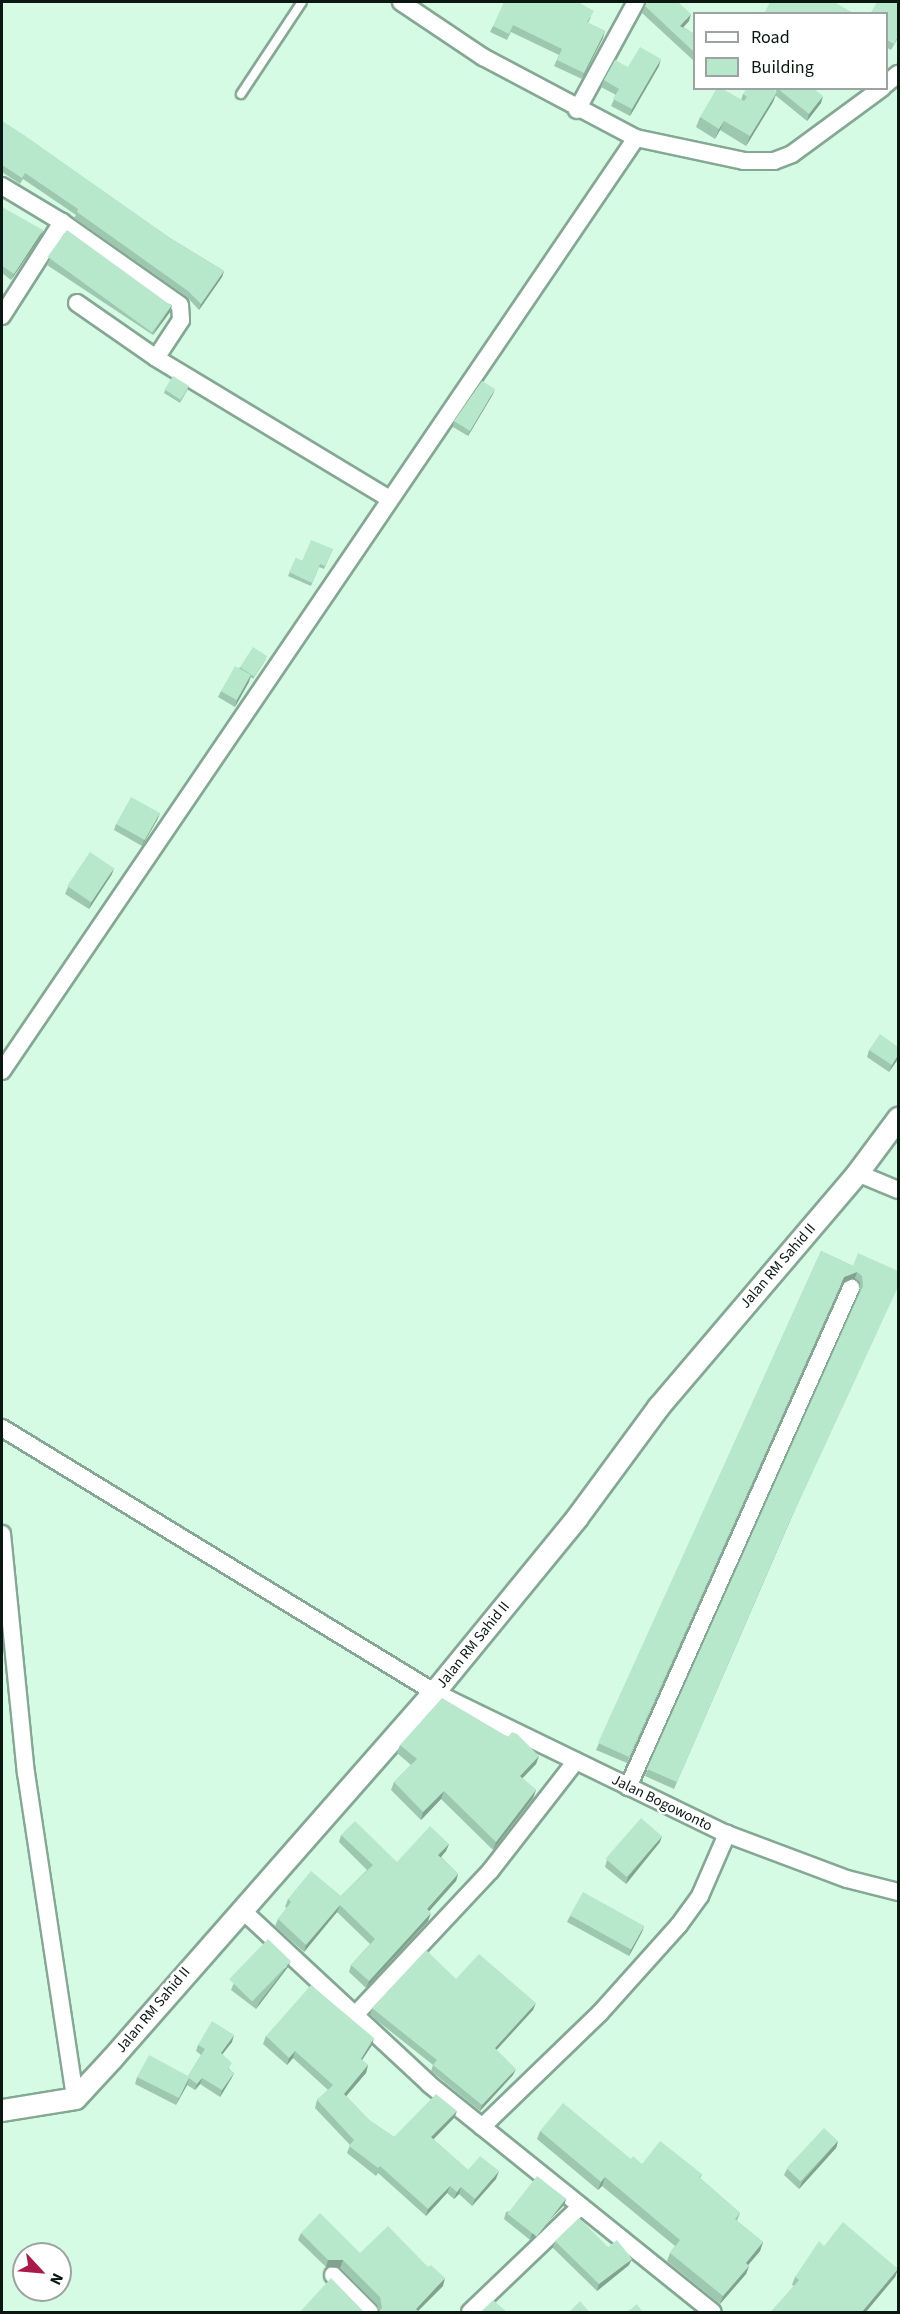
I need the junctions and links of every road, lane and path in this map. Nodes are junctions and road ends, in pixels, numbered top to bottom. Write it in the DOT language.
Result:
graph roads {
  1 [pos="302,2"];
  2 [pos="401,2"];
  3 [pos="636,2"];
  4 [pos="879,90"];
  5 [pos="242,94"];
  6 [pos="577,110"];
  7 [pos="636,138"];
  8 [pos="2,186"];
  9 [pos="62,222"];
  10 [pos="77,303"];
  11 [pos="3,312"];
  12 [pos="156,358"];
  13 [pos="388,498"];
  14 [pos="2,1071"];
  15 [pos="898,1118"];
  16 [pos="857,1173"];
  17 [pos="898,1191"];
  18 [pos="851,1288"];
  19 [pos="2,1428"];
  20 [pos="2,1534"];
  21 [pos="434,1692"];
  22 [pos="576,1761"];
  23 [pos="628,1787"];
  24 [pos="727,1834"];
  25 [pos="898,1892"];
  26 [pos="240,1909"];
  27 [pos="356,2014"];
  28 [pos="75,2098"];
  29 [pos="2,2110"];
  30 [pos="482,2127"];
  31 [pos="581,2206"];
  32 [pos="333,2276"];
  33 [pos="370,2313"];
  34 [pos="470,2313"];
  35 [pos="713,2313"];
  1 -- 5 [label="lane"];
  2 -- 6 [label="street"];
  3 -- 6 [label="street"];
  4 -- 7 [label="street"];
  6 -- 7 [label="street"];
  7 -- 13 [label="street"];
  8 -- 9 [label="street"];
  9 -- 11 [label="street"];
  9 -- 12 [label="street"];
  10 -- 12 [label="street"];
  12 -- 13 [label="street"];
  13 -- 14 [label="street"];
  15 -- 16 [label="street, Jalan RM Sahid II"];
  16 -- 17 [label="street"];
  16 -- 21 [label="street, Jalan RM Sahid II"];
  18 -- 23 [label="street"];
  19 -- 21 [label="street, Jalan Bogowonto"];
  20 -- 28 [label="street"];
  21 -- 22 [label="street, Jalan Bogowonto"];
  21 -- 26 [label="street, Jalan RM Sahid II"];
  22 -- 23 [label="street, Jalan Bogowonto"];
  22 -- 27 [label="street"];
  23 -- 24 [label="street, Jalan Bogowonto"];
  24 -- 25 [label="street, Jalan Bogowonto"];
  24 -- 30 [label="street"];
  26 -- 27 [label="street"];
  26 -- 28 [label="street, Jalan RM Sahid II"];
  27 -- 30 [label="street"];
  28 -- 29 [label="street"];
  30 -- 31 [label="street"];
  31 -- 34 [label="street"];
  31 -- 35 [label="street"];
  32 -- 33 [label="street"];
}
